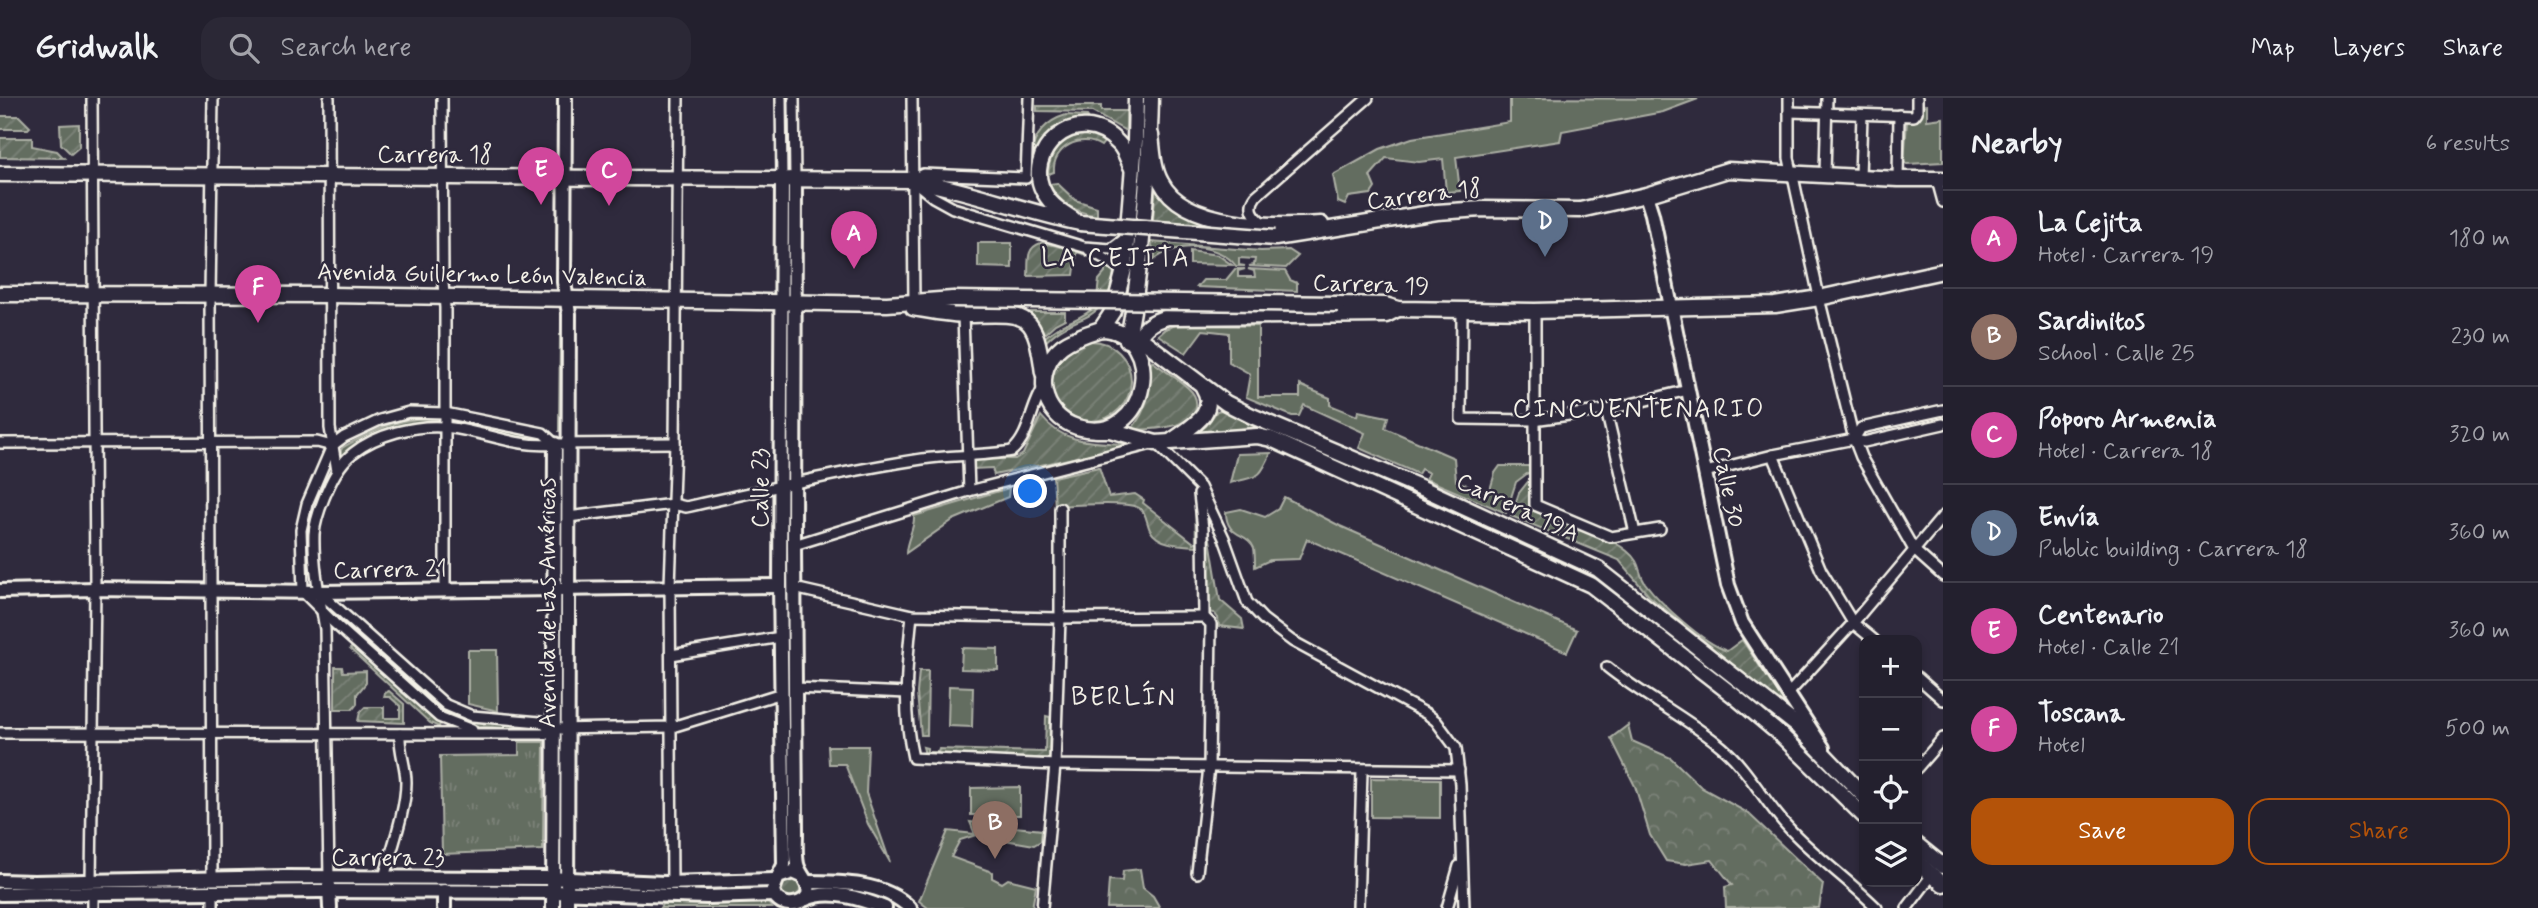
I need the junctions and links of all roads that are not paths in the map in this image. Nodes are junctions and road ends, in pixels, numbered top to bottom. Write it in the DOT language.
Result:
graph roads {
  1 [pos="92,98"];
  2 [pos="213,98"];
  3 [pos="328,98"];
  4 [pos="442,98"];
  5 [pos="565,98"];
  6 [pos="678,98"];
  7 [pos="781,98"];
  8 [pos="794,98"];
  9 [pos="912,98"];
  10 [pos="1029,98"];
  11 [pos="1136,98"];
  12 [pos="1151,98"];
  13 [pos="1368,98"];
  14 [pos="1789,98"];
  15 [pos="1826,98"];
  16 [pos="1917,98"];
  17 [pos="1789,112"];
  18 [pos="1826,115"];
  19 [pos="1862,115"];
  20 [pos="1899,115"];
  21 [pos="1151,135"];
  22 [pos="1133,171"];
  23 [pos="1792,172"];
  24 [pos="92,173"];
  25 [pos="0,174"];
  26 [pos="212,174"];
  27 [pos="1825,174"];
  28 [pos="329,175"];
  29 [pos="1860,176"];
  30 [pos="443,177"];
  31 [pos="565,177"];
  32 [pos="676,178"];
  33 [pos="788,179"];
  34 [pos="1898,179"];
  35 [pos="1940,179"];
  36 [pos="912,180"];
  37 [pos="1646,195"];
  38 [pos="1943,202"];
  39 [pos="1080,223"];
  40 [pos="1272,232"];
  41 [pos="1127,237"];
  42 [pos="1084,247"];
  43 [pos="1943,271"];
  44 [pos="1124,273"];
  45 [pos="0,294"];
  46 [pos="93,295"];
  47 [pos="210,295"];
  48 [pos="330,295"];
  49 [pos="444,297"];
  50 [pos="568,298"];
  51 [pos="1819,298"];
  52 [pos="676,299"];
  53 [pos="788,302"];
  54 [pos="914,302"];
  55 [pos="887,304"];
  56 [pos="1671,308"];
  57 [pos="1398,309"];
  58 [pos="1462,309"];
  59 [pos="1535,311"];
  60 [pos="963,315"];
  61 [pos="1105,329"];
  62 [pos="1132,340"];
  63 [pos="1044,382"];
  64 [pos="1203,386"];
  65 [pos="1688,390"];
  66 [pos="1606,410"];
  67 [pos="1943,410"];
  68 [pos="445,413"];
  69 [pos="1533,421"];
  70 [pos="1943,425"];
  71 [pos="444,427"];
  72 [pos="1097,430"];
  73 [pos="1854,439"];
  74 [pos="1173,440"];
  75 [pos="0,443"];
  76 [pos="675,443"];
  77 [pos="1156,443"];
  78 [pos="93,444"];
  79 [pos="210,444"];
  80 [pos="555,444"];
  81 [pos="569,444"];
  82 [pos="332,446"];
  83 [pos="967,454"];
  84 [pos="1773,455"];
  85 [pos="337,471"];
  86 [pos="1705,472"];
  87 [pos="1192,480"];
  88 [pos="787,485"];
  89 [pos="969,491"];
  90 [pos="673,504"];
  91 [pos="1059,508"];
  92 [pos="1943,516"];
  93 [pos="568,517"];
  94 [pos="1660,529"];
  95 [pos="1634,534"];
  96 [pos="794,545"];
  97 [pos="1914,550"];
  98 [pos="1943,576"];
  99 [pos="670,586"];
  100 [pos="780,586"];
  101 [pos="794,587"];
  102 [pos="554,588"];
  103 [pos="568,588"];
  104 [pos="96,589"];
  105 [pos="445,589"];
  106 [pos="210,590"];
  107 [pos="0,591"];
  108 [pos="303,592"];
  109 [pos="319,592"];
  110 [pos="322,611"];
  111 [pos="912,615"];
  112 [pos="1204,617"];
  113 [pos="1060,618"];
  114 [pos="1853,623"];
  115 [pos="1868,635"];
  116 [pos="781,638"];
  117 [pos="671,655"];
  118 [pos="1607,667"];
  119 [pos="1922,681"];
  120 [pos="795,688"];
  121 [pos="782,693"];
  122 [pos="907,693"];
  123 [pos="1788,694"];
  124 [pos="1943,700"];
  125 [pos="439,717"];
  126 [pos="672,727"];
  127 [pos="553,729"];
  128 [pos="568,729"];
  129 [pos="0,733"];
  130 [pos="93,733"];
  131 [pos="213,734"];
  132 [pos="328,734"];
  133 [pos="400,734"];
  134 [pos="455,734"];
  135 [pos="512,734"];
  136 [pos="1943,738"];
  137 [pos="1922,762"];
  138 [pos="1833,763"];
  139 [pos="1055,765"];
  140 [pos="1209,767"];
  141 [pos="1362,771"];
  142 [pos="1459,771"];
  143 [pos="1859,791"];
  144 [pos="1859,811"];
  145 [pos="1922,852"];
  146 [pos="1462,858"];
  147 [pos="1922,865"];
  148 [pos="1197,873"];
  149 [pos="1939,875"];
  150 [pos="212,877"];
  151 [pos="384,878"];
  152 [pos="553,878"];
  153 [pos="567,878"];
  154 [pos="777,878"];
  155 [pos="804,879"];
  156 [pos="0,881"];
  157 [pos="672,883"];
  158 [pos="329,885"];
  159 [pos="92,887"];
  160 [pos="213,891"];
  161 [pos="444,891"];
  162 [pos="553,892"];
  163 [pos="567,892"];
  164 [pos="0,894"];
  165 [pos="774,895"];
  166 [pos="806,899"];
  167 [pos="93,908"];
  168 [pos="213,908"];
  169 [pos="330,908"];
  170 [pos="444,908"];
  171 [pos="552,908"];
  172 [pos="567,908"];
  173 [pos="885,908"];
  174 [pos="910,908"];
  175 [pos="1042,908"];
  176 [pos="1358,908"];
  177 [pos="1447,908"];
  178 [pos="1464,908"];
  179 [pos="1877,908"];
  180 [pos="1907,908"];
  1 -- 24 [label="street"];
  2 -- 26 [label="street"];
  3 -- 28 [label="street"];
  4 -- 30 [label="street"];
  5 -- 31 [label="main road, Avenida de Las Américas"];
  6 -- 32 [label="street"];
  7 -- 33 [label="street, Calle 23"];
  8 -- 33 [label="street, Calle 23"];
  9 -- 36 [label="street"];
  10 -- 36 [label="street, Carrera 18"];
  11 -- 22 [label="main road"];
  12 -- 21 [label="main road"];
  13 -- 40 [label="street"];
  14 -- 17 [label="street"];
  15 -- 18 [label="street"];
  16 -- 20 [label="street"];
  17 -- 18 [label="street"];
  17 -- 23 [label="street"];
  18 -- 19 [label="street"];
  18 -- 27 [label="street"];
  19 -- 20 [label="street"];
  19 -- 29 [label="street"];
  20 -- 34 [label="street"];
  21 -- 40 [label="main road"];
  21 -- 62 [label="main road"];
  22 -- 39 [label="main road"];
  22 -- 41 [label="main road"];
  23 -- 27 [label="main road, Carrera 18"];
  23 -- 37 [label="main road, Carrera 18"];
  23 -- 51 [label="street"];
  24 -- 25 [label="main road, Carrera 18"];
  24 -- 26 [label="main road, Carrera 18"];
  24 -- 46 [label="street"];
  26 -- 28 [label="main road, Carrera 18"];
  26 -- 47 [label="street"];
  27 -- 29 [label="main road, Carrera 18"];
  28 -- 30 [label="main road, Carrera 18"];
  28 -- 48 [label="street"];
  29 -- 34 [label="main road, Carrera 18"];
  30 -- 31 [label="main road, Carrera 18"];
  30 -- 49 [label="street"];
  31 -- 32 [label="main road, Carrera 18"];
  31 -- 50 [label="main road, Avenida de Las Américas"];
  32 -- 33 [label="main road, Carrera 18"];
  32 -- 52 [label="street"];
  33 -- 36 [label="main road, Carrera 18"];
  33 -- 53 [label="main road, Calle 23"];
  34 -- 35 [label="main road, Carrera 18"];
  35 -- 38 [label="street"];
  36 -- 39 [label="main road, Carrera 18"];
  36 -- 42 [label="street"];
  36 -- 54 [label="street"];
  37 -- 40 [label="main road, Carrera 18"];
  37 -- 56 [label="main road, Calle 30"];
  39 -- 40 [label="main road, Carrera 18, bridge"];
  41 -- 42 [label="street"];
  41 -- 44 [label="main road"];
  42 -- 44 [label="street"];
  43 -- 51 [label="main road, Carrera 19"];
  44 -- 61 [label="main road"];
  45 -- 46 [label="main road, Avenida Guillermo León Valencia"];
  46 -- 47 [label="main road, Avenida Guillermo León Valencia"];
  46 -- 78 [label="street"];
  47 -- 48 [label="main road, Avenida Guillermo León Valencia"];
  47 -- 79 [label="street"];
  48 -- 49 [label="main road, Avenida Guillermo León Valencia"];
  48 -- 82 [label="street"];
  49 -- 50 [label="main road, Avenida Guillermo León Valencia"];
  49 -- 68 [label="street"];
  50 -- 52 [label="main road, Avenida Guillermo León Valencia"];
  50 -- 81 [label="main road, Avenida de Las Américas"];
  51 -- 56 [label="main road, Carrera 19"];
  51 -- 73 [label="street"];
  52 -- 53 [label="main road, Avenida Guillermo León Valencia"];
  52 -- 76 [label="street"];
  53 -- 55 [label="main road, Carrera 19"];
  53 -- 88 [label="main road, Calle 23"];
  54 -- 55 [label="main road, Carrera 19"];
  54 -- 57 [label="main road, Carrera 19, bridge"];
  55 -- 60 [label="main road"];
  56 -- 59 [label="main road, Carrera 19"];
  56 -- 65 [label="main road, Calle 30"];
  57 -- 58 [label="main road, Carrera 19"];
  57 -- 62 [label="main road"];
  58 -- 59 [label="main road, Carrera 19"];
  58 -- 69 [label="street"];
  59 -- 69 [label="street"];
  60 -- 63 [label="main road"];
  60 -- 83 [label="street"];
  61 -- 62 [label="main road"];
  61 -- 63 [label="main road"];
  62 -- 64 [label="main road, Carrera 19A"];
  62 -- 72 [label="main road"];
  63 -- 72 [label="main road"];
  63 -- 83 [label="street"];
  64 -- 74 [label="main road"];
  64 -- 138 [label="main road, Carrera 19A"];
  65 -- 66 [label="street"];
  65 -- 86 [label="main road, Calle 30"];
  66 -- 69 [label="street"];
  66 -- 95 [label="street"];
  67 -- 73 [label="street"];
  68 -- 71 [label="street"];
  68 -- 80 [label="street"];
  68 -- 82 [label="street"];
  69 -- 95 [label="street"];
  70 -- 73 [label="street"];
  71 -- 80 [label="street"];
  71 -- 85 [label="street"];
  71 -- 105 [label="street"];
  72 -- 77 [label="main road, Carrera 19A"];
  73 -- 84 [label="street"];
  73 -- 97 [label="street"];
  74 -- 77 [label="main road, Carrera 19A"];
  74 -- 144 [label="main road, Carrera 19A"];
  75 -- 78 [label="street"];
  76 -- 81 [label="street"];
  76 -- 90 [label="street"];
  77 -- 87 [label="street"];
  77 -- 89 [label="street"];
  78 -- 79 [label="street"];
  78 -- 104 [label="street"];
  79 -- 82 [label="street"];
  79 -- 106 [label="street"];
  80 -- 81 [label="street"];
  80 -- 102 [label="main road, Avenida de Las Américas"];
  81 -- 93 [label="main road, Avenida de Las Américas"];
  82 -- 85 [label="street"];
  82 -- 108 [label="street"];
  83 -- 88 [label="street"];
  83 -- 89 [label="street"];
  84 -- 86 [label="street"];
  84 -- 114 [label="street"];
  85 -- 109 [label="street"];
  86 -- 123 [label="main road, Calle 30"];
  87 -- 112 [label="street"];
  87 -- 142 [label="street"];
  88 -- 90 [label="street"];
  88 -- 96 [label="main road, Calle 23"];
  88 -- 100 [label="main road, Calle 23"];
  89 -- 96 [label="street"];
  90 -- 93 [label="street"];
  90 -- 99 [label="street"];
  91 -- 113 [label="street"];
  92 -- 97 [label="street"];
  93 -- 103 [label="main road, Avenida de Las Américas"];
  94 -- 95 [label="street"];
  96 -- 101 [label="main road, Calle 23"];
  97 -- 98 [label="street"];
  97 -- 114 [label="street"];
  99 -- 100 [label="main road, Carrera 21"];
  99 -- 103 [label="main road, Carrera 21"];
  99 -- 117 [label="street"];
  100 -- 116 [label="main road, Calle 23"];
  101 -- 111 [label="street"];
  101 -- 120 [label="main road, Calle 23"];
  102 -- 103 [label="main road, Carrera 21"];
  102 -- 105 [label="main road, Carrera 21"];
  102 -- 127 [label="main road, Avenida de Las Américas"];
  103 -- 128 [label="main road, Avenida de Las Américas"];
  104 -- 106 [label="main road, Carrera 21"];
  104 -- 107 [label="main road, Carrera 21"];
  104 -- 130 [label="street"];
  105 -- 109 [label="main road, Carrera 21"];
  106 -- 108 [label="main road, Carrera 21"];
  106 -- 131 [label="street"];
  108 -- 109 [label="main road, Carrera 21"];
  108 -- 110 [label="street"];
  109 -- 110 [label="street"];
  109 -- 127 [label="street"];
  110 -- 125 [label="street"];
  110 -- 132 [label="street"];
  111 -- 113 [label="street"];
  111 -- 122 [label="street"];
  112 -- 113 [label="street"];
  112 -- 140 [label="street"];
  113 -- 139 [label="street"];
  114 -- 115 [label="street"];
  114 -- 123 [label="street"];
  116 -- 117 [label="street"];
  116 -- 121 [label="main road, Calle 23"];
  117 -- 126 [label="street"];
  118 -- 179 [label="street"];
  119 -- 124 [label="street"];
  120 -- 122 [label="street"];
  120 -- 155 [label="main road, Calle 23"];
  121 -- 126 [label="street"];
  121 -- 154 [label="main road, Calle 23"];
  122 -- 139 [label="street"];
  123 -- 138 [label="main road, Calle 30"];
  125 -- 134 [label="street"];
  125 -- 135 [label="street"];
  126 -- 128 [label="street"];
  126 -- 157 [label="street"];
  127 -- 128 [label="street"];
  127 -- 135 [label="street"];
  127 -- 152 [label="main road, Avenida de Las Américas"];
  128 -- 153 [label="main road, Avenida de Las Américas"];
  129 -- 130 [label="street"];
  130 -- 131 [label="street"];
  130 -- 159 [label="street"];
  131 -- 132 [label="street"];
  131 -- 150 [label="street"];
  132 -- 133 [label="street"];
  132 -- 158 [label="street"];
  133 -- 134 [label="street"];
  133 -- 151 [label="street"];
  134 -- 135 [label="street"];
  136 -- 137 [label="street"];
  138 -- 143 [label="main road, Carrera 19A"];
  139 -- 140 [label="street"];
  139 -- 175 [label="street"];
  140 -- 141 [label="street"];
  140 -- 148 [label="street"];
  141 -- 142 [label="street"];
  141 -- 176 [label="street"];
  142 -- 146 [label="street"];
  145 -- 149 [label="main road"];
  146 -- 177 [label="street"];
  146 -- 178 [label="street"];
  147 -- 149 [label="main road"];
  149 -- 180 [label="street"];
  150 -- 158 [label="main road, Carrera 23"];
  150 -- 159 [label="main road, Carrera 23"];
  151 -- 152 [label="main road, Carrera 23"];
  151 -- 158 [label="main road, Carrera 23"];
  152 -- 153 [label="main road, Carrera 23"];
  152 -- 162 [label="main road, Avenida de Las Américas"];
  153 -- 157 [label="main road, Carrera 23"];
  153 -- 163 [label="main road, Avenida de Las Américas"];
  154 -- 155 [label="main road"];
  154 -- 157 [label="main road, Carrera 23"];
  154 -- 165 [label="main road"];
  155 -- 166 [label="main road"];
  155 -- 174 [label="main road"];
  156 -- 159 [label="main road, Carrera 23"];
  158 -- 160 [label="main road, Carrera 23"];
  158 -- 161 [label="main road, Carrera 23"];
  158 -- 169 [label="main road"];
  159 -- 160 [label="main road, Carrera 23"];
  159 -- 164 [label="main road, Carrera 23"];
  159 -- 167 [label="street"];
  160 -- 168 [label="street"];
  161 -- 162 [label="main road, Carrera 23"];
  161 -- 170 [label="main road"];
  162 -- 163 [label="main road, Carrera 23"];
  162 -- 171 [label="main road, Avenida de Las Américas"];
  163 -- 165 [label="main road, Carrera 23"];
  163 -- 172 [label="main road, Avenida de Las Américas"];
  165 -- 166 [label="main road"];
  166 -- 173 [label="main road"];
}
